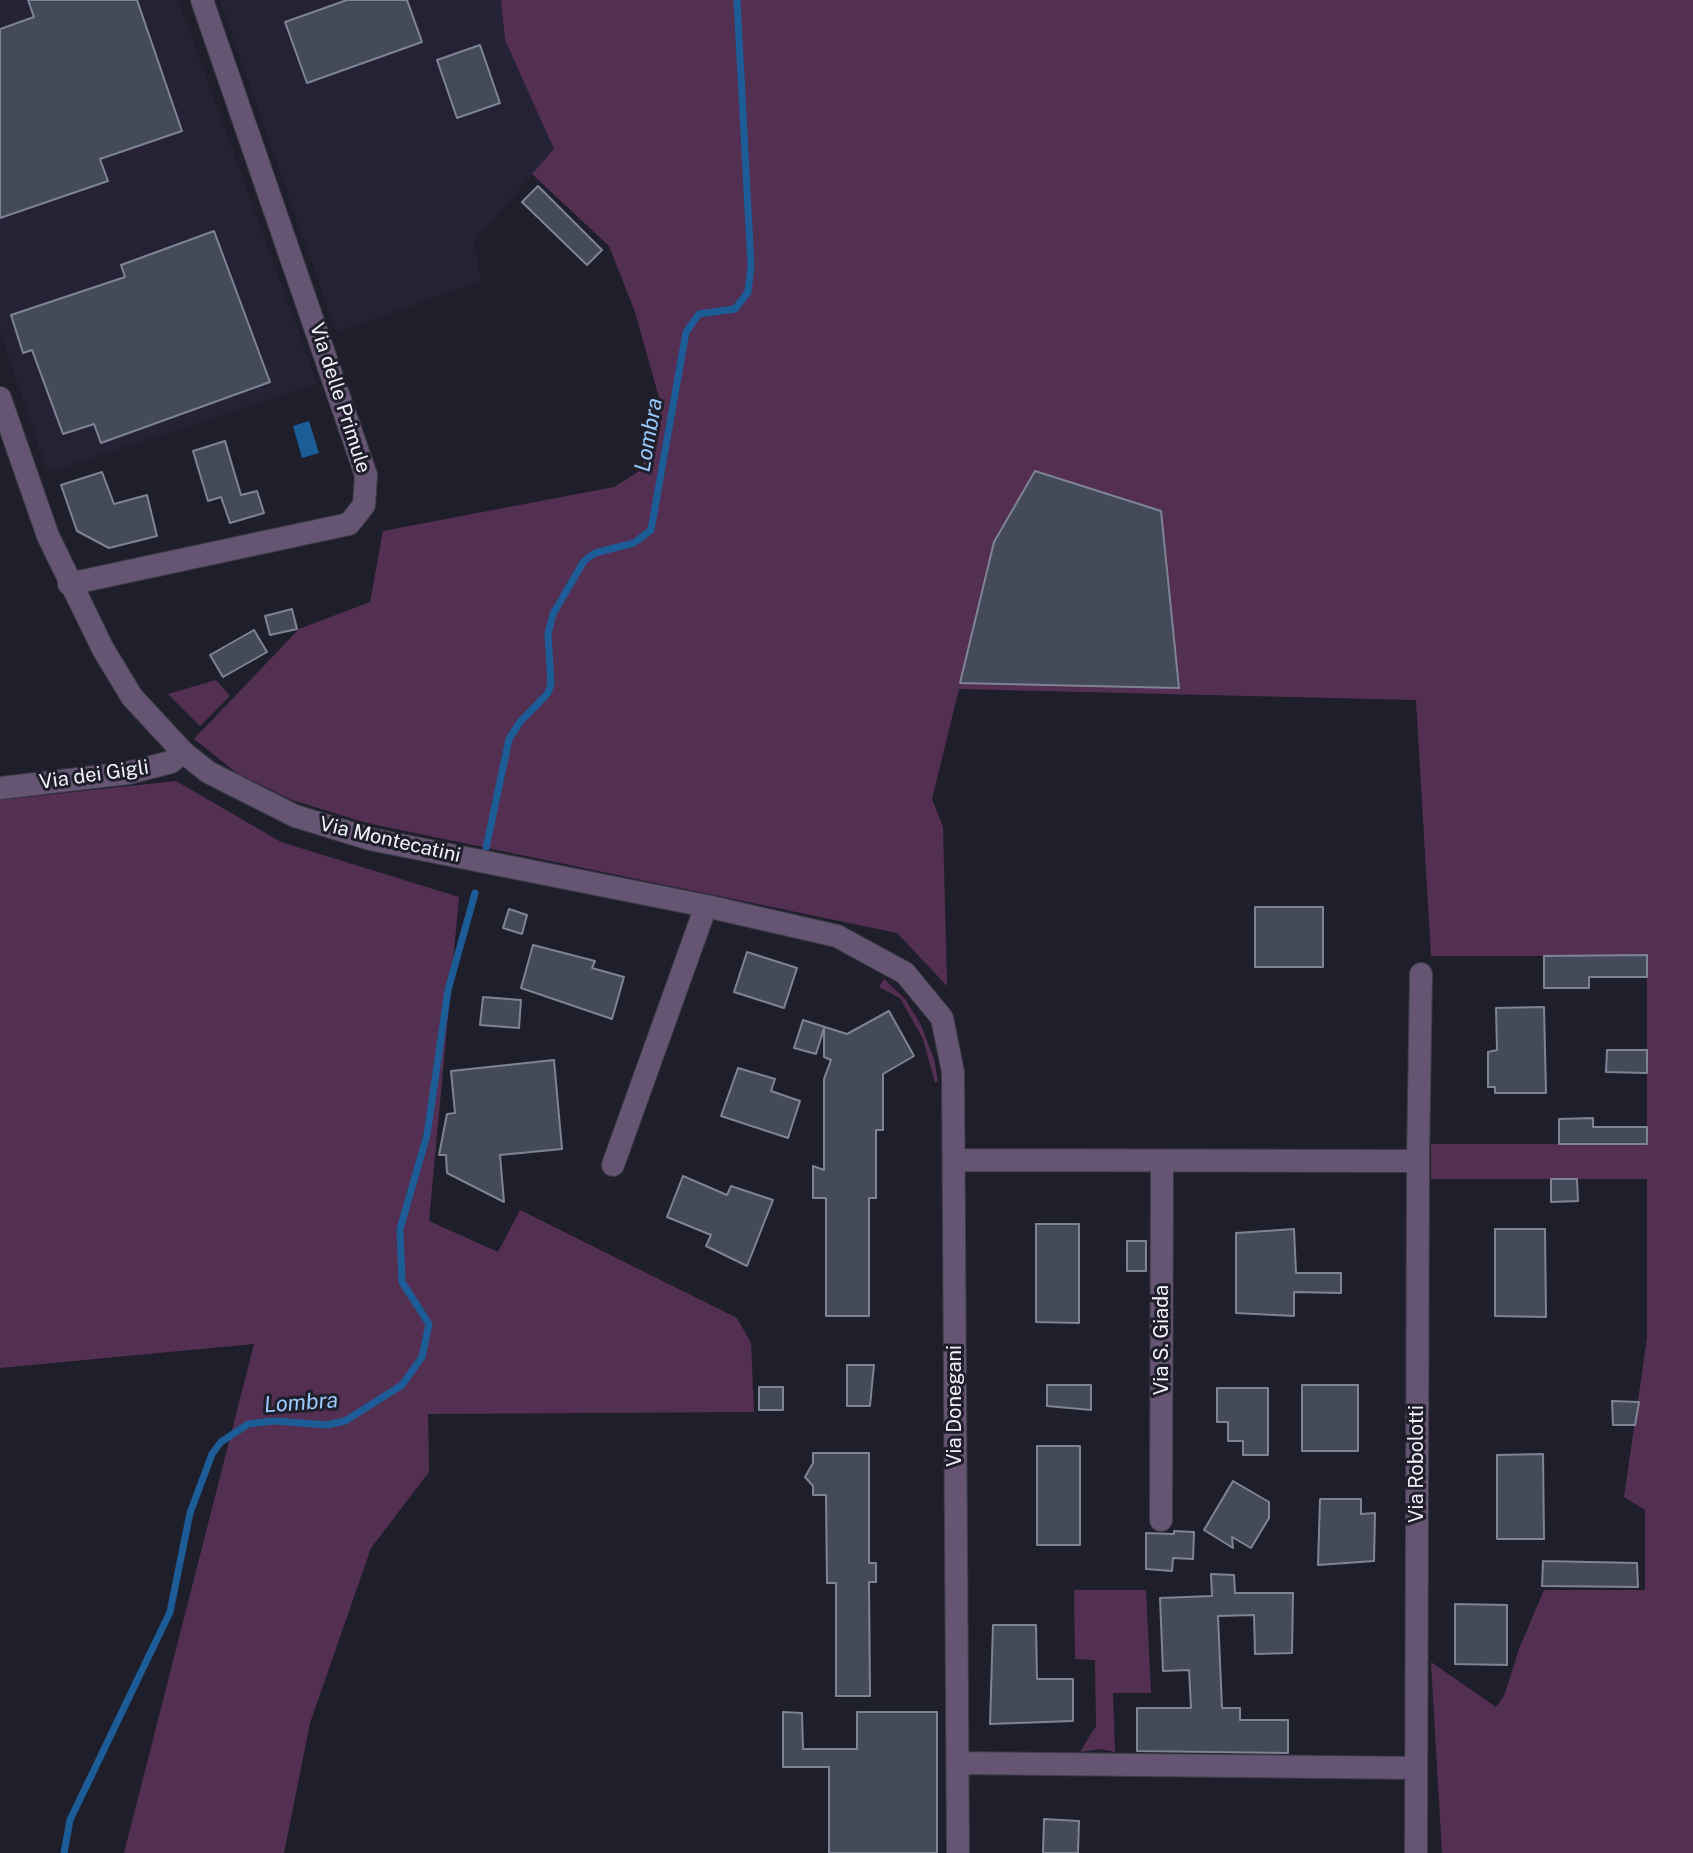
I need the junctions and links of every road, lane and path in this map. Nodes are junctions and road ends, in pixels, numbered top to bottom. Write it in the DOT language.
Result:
graph roads {
  1 [pos="202,0"];
  2 [pos="0,398"];
  3 [pos="69,584"];
  4 [pos="183,752"];
  5 [pos="0,788"];
  6 [pos="706,906"];
  7 [pos="905,973"];
  8 [pos="1421,974"];
  9 [pos="954,1160"];
  10 [pos="1162,1161"];
  11 [pos="1418,1161"];
  12 [pos="613,1165"];
  13 [pos="1161,1520"];
  14 [pos="958,1763"];
  15 [pos="1416,1768"];
  16 [pos="958,1853"];
  17 [pos="1416,1853"];
  1 -- 3 [label="street, Via delle Primule"];
  2 -- 3 [label="street, Via Montecatini"];
  3 -- 4 [label="street, Via Montecatini"];
  4 -- 5 [label="street, Via dei Gigli"];
  4 -- 6 [label="street, Via Montecatini"];
  6 -- 7 [label="street, Via Montecatini"];
  6 -- 12 [label="street"];
  7 -- 9 [label="street, Via Donegani"];
  8 -- 11 [label="street, Via Robolotti"];
  9 -- 10 [label="street"];
  9 -- 14 [label="street, Via Donegani"];
  10 -- 11 [label="street"];
  10 -- 13 [label="street, Via S. Giada"];
  11 -- 15 [label="street, Via Robolotti"];
  14 -- 15 [label="street"];
  14 -- 16 [label="street, Via Donegani"];
  15 -- 17 [label="street, Via Robolotti"];
}
